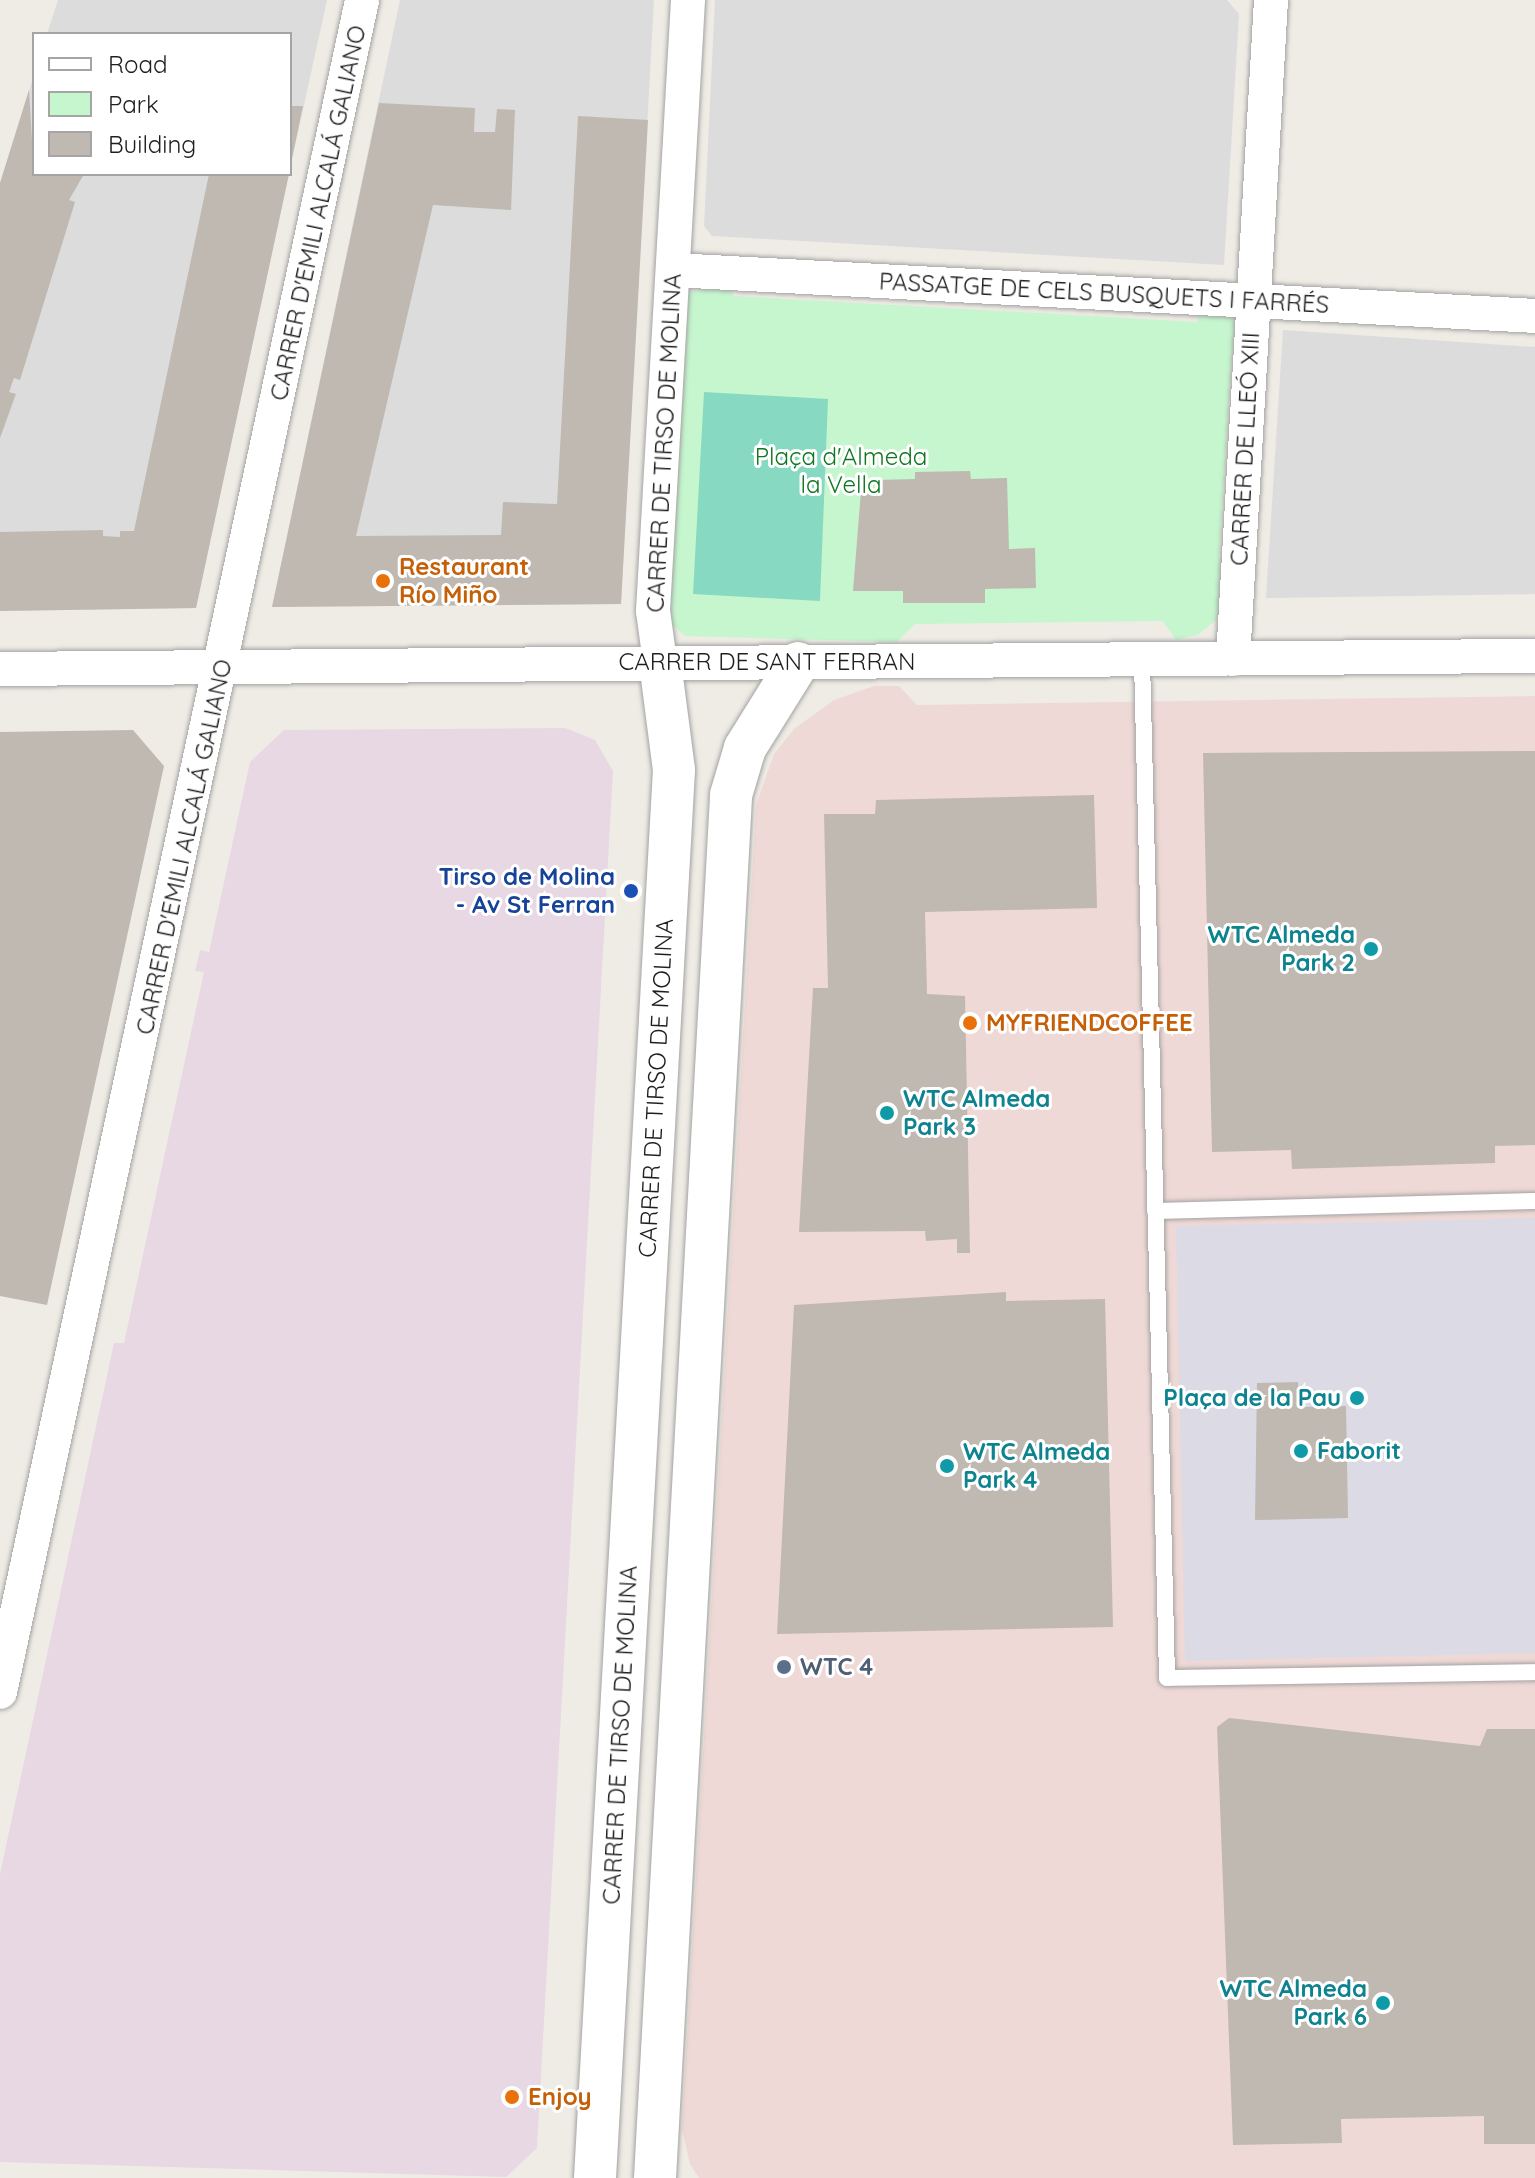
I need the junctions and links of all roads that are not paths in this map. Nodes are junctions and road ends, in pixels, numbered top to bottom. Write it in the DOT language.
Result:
graph roads {
  1 [pos="362,0"];
  2 [pos="688,0"];
  3 [pos="1271,0"];
  4 [pos="673,270"];
  5 [pos="1254,302"];
  6 [pos="1535,316"];
  7 [pos="1535,656"];
  8 [pos="1233,659"];
  9 [pos="1142,661"];
  10 [pos="660,662"];
  11 [pos="798,663"];
  12 [pos="223,666"];
  13 [pos="0,669"];
  14 [pos="1535,1201"];
  15 [pos="1155,1211"];
  16 [pos="1535,1672"];
  17 [pos="0,1692"];
  18 [pos="595,2178"];
  19 [pos="655,2178"];
  1 -- 12 [label="street, CARRER D'EMILI ALCALÁ GALIANO"];
  2 -- 4 [label="street, CARRER DE TIRSO DE MOLINA"];
  3 -- 5 [label="street, CARRER DE LLEÓ XIII"];
  4 -- 5 [label="street, PASSATGE DE CELS BUSQUETS I FARRÉS"];
  4 -- 10 [label="street, CARRER DE TIRSO DE MOLINA"];
  5 -- 6 [label="street, PASSATGE DE CELS BUSQUETS I FARRÉS"];
  5 -- 8 [label="street, CARRER DE LLEÓ XIII"];
  7 -- 8 [label="street, CARRER DE SANT FERRAN"];
  8 -- 9 [label="street, CARRER DE SANT FERRAN"];
  9 -- 11 [label="street, CARRER DE SANT FERRAN"];
  9 -- 15 [label="lane"];
  10 -- 11 [label="street, CARRER DE SANT FERRAN"];
  10 -- 12 [label="street, CARRER DE SANT FERRAN"];
  10 -- 18 [label="street, CARRER DE TIRSO DE MOLINA"];
  11 -- 19 [label="street"];
  12 -- 13 [label="street, CARRER DE SANT FERRAN"];
  12 -- 17 [label="street, CARRER D'EMILI ALCALÁ GALIANO"];
  14 -- 15 [label="lane"];
  15 -- 16 [label="lane"];
}
